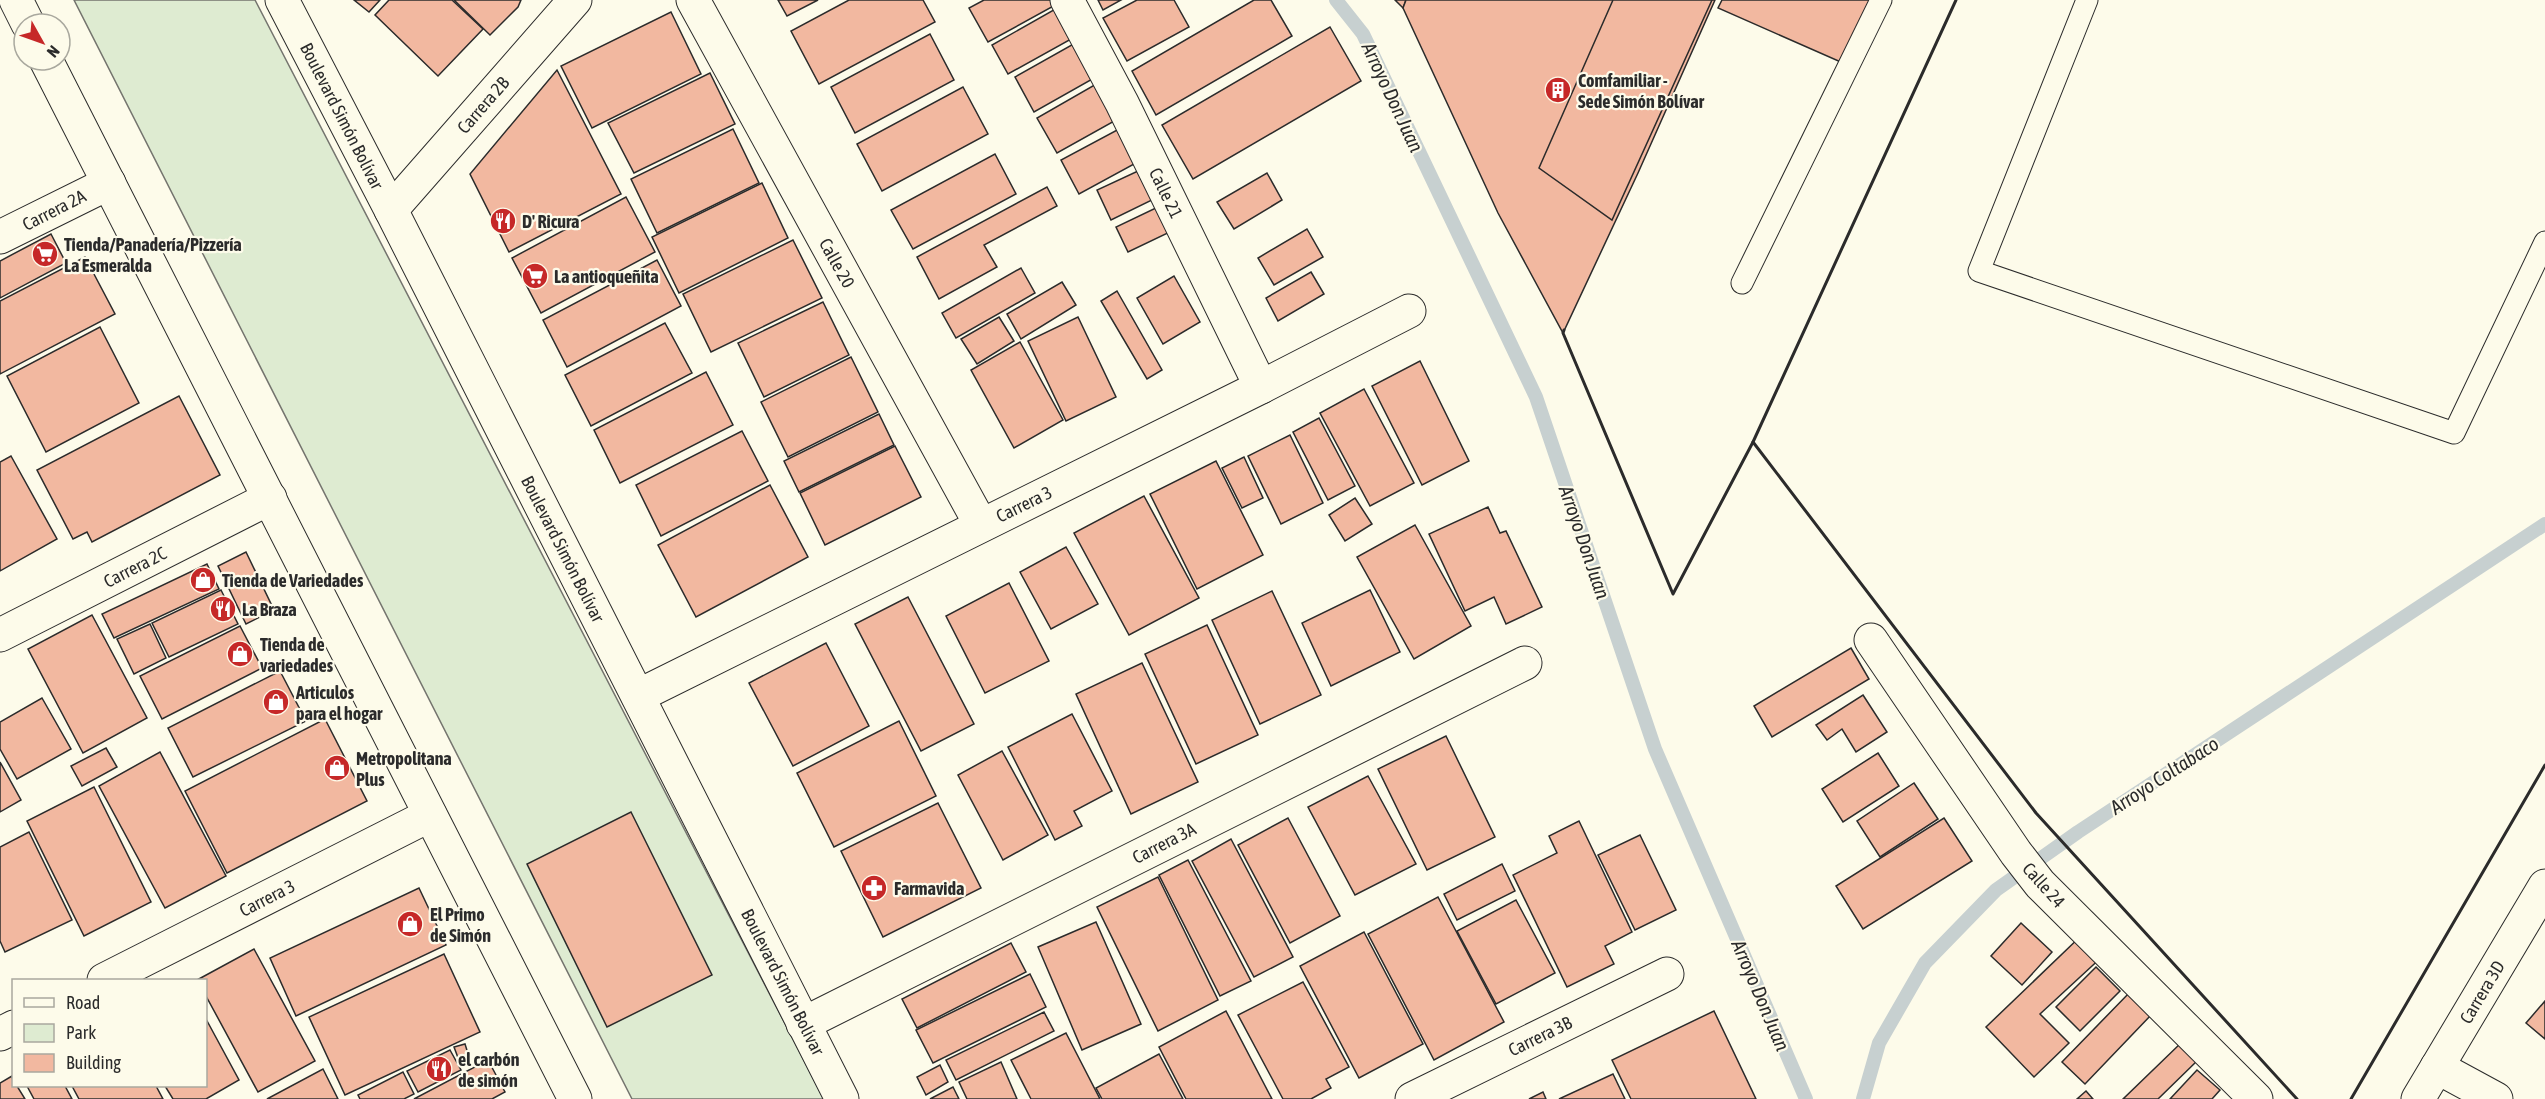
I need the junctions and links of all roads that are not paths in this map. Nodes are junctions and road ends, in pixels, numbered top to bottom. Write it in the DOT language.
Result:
graph roads {
  1 [pos="282,0"];
  2 [pos="575,0"];
  3 [pos="693,0"];
  4 [pos="1067,0"];
  5 [pos="1881,0"];
  6 [pos="2086,0"];
  7 [pos="52,72"];
  8 [pos="108,183"];
  9 [pos="391,210"];
  10 [pos="0,237"];
  11 [pos="2545,242"];
  12 [pos="1742,282"];
  13 [pos="1409,311"];
  14 [pos="1261,387"];
  15 [pos="270,498"];
  16 [pos="981,525"];
  17 [pos="0,635"];
  18 [pos="1871,640"];
  19 [pos="1526,663"];
  20 [pos="638,696"];
  21 [pos="430,815"];
  22 [pos="2545,886"];
  23 [pos="1667,974"];
  24 [pos="108,979"];
  25 [pos="804,1024"];
  26 [pos="2437,1067"];
  27 [pos="575,1099"];
  28 [pos="842,1099"];
  29 [pos="1412,1099"];
  30 [pos="2256,1099"];
  31 [pos="2418,1099"];
  32 [pos="2496,1099"];
  1 -- 9 [label="main road, Boulevard Simón Bolívar"];
  2 -- 9 [label="main road, Carrera 2B"];
  3 -- 16 [label="main road, Calle 20"];
  4 -- 14 [label="main road, Calle 21"];
  5 -- 12 [label="lane"];
  6 -- 11 [label="lane"];
  7 -- 8 [label="main road"];
  8 -- 10 [label="main road, Carrera 2A"];
  8 -- 15 [label="main road"];
  9 -- 20 [label="main road, Boulevard Simón Bolívar"];
  13 -- 14 [label="main road, Carrera 3"];
  14 -- 16 [label="main road, Carrera 3"];
  15 -- 17 [label="main road, Carrera 2C"];
  15 -- 21 [label="main road"];
  16 -- 20 [label="main road, Carrera 3"];
  18 -- 30 [label="main road, Calle 24"];
  19 -- 25 [label="main road, Carrera 3A"];
  20 -- 25 [label="main road, Boulevard Simón Bolívar"];
  21 -- 24 [label="main road, Carrera 3"];
  21 -- 27 [label="main road"];
  22 -- 26 [label="main road, Carrera 3D"];
  23 -- 29 [label="main road, Carrera 3B"];
  25 -- 28 [label="main road, Boulevard Simón Bolívar"];
  26 -- 31 [label="main road, Carrera 3D"];
  26 -- 32 [label="main road"];
}
